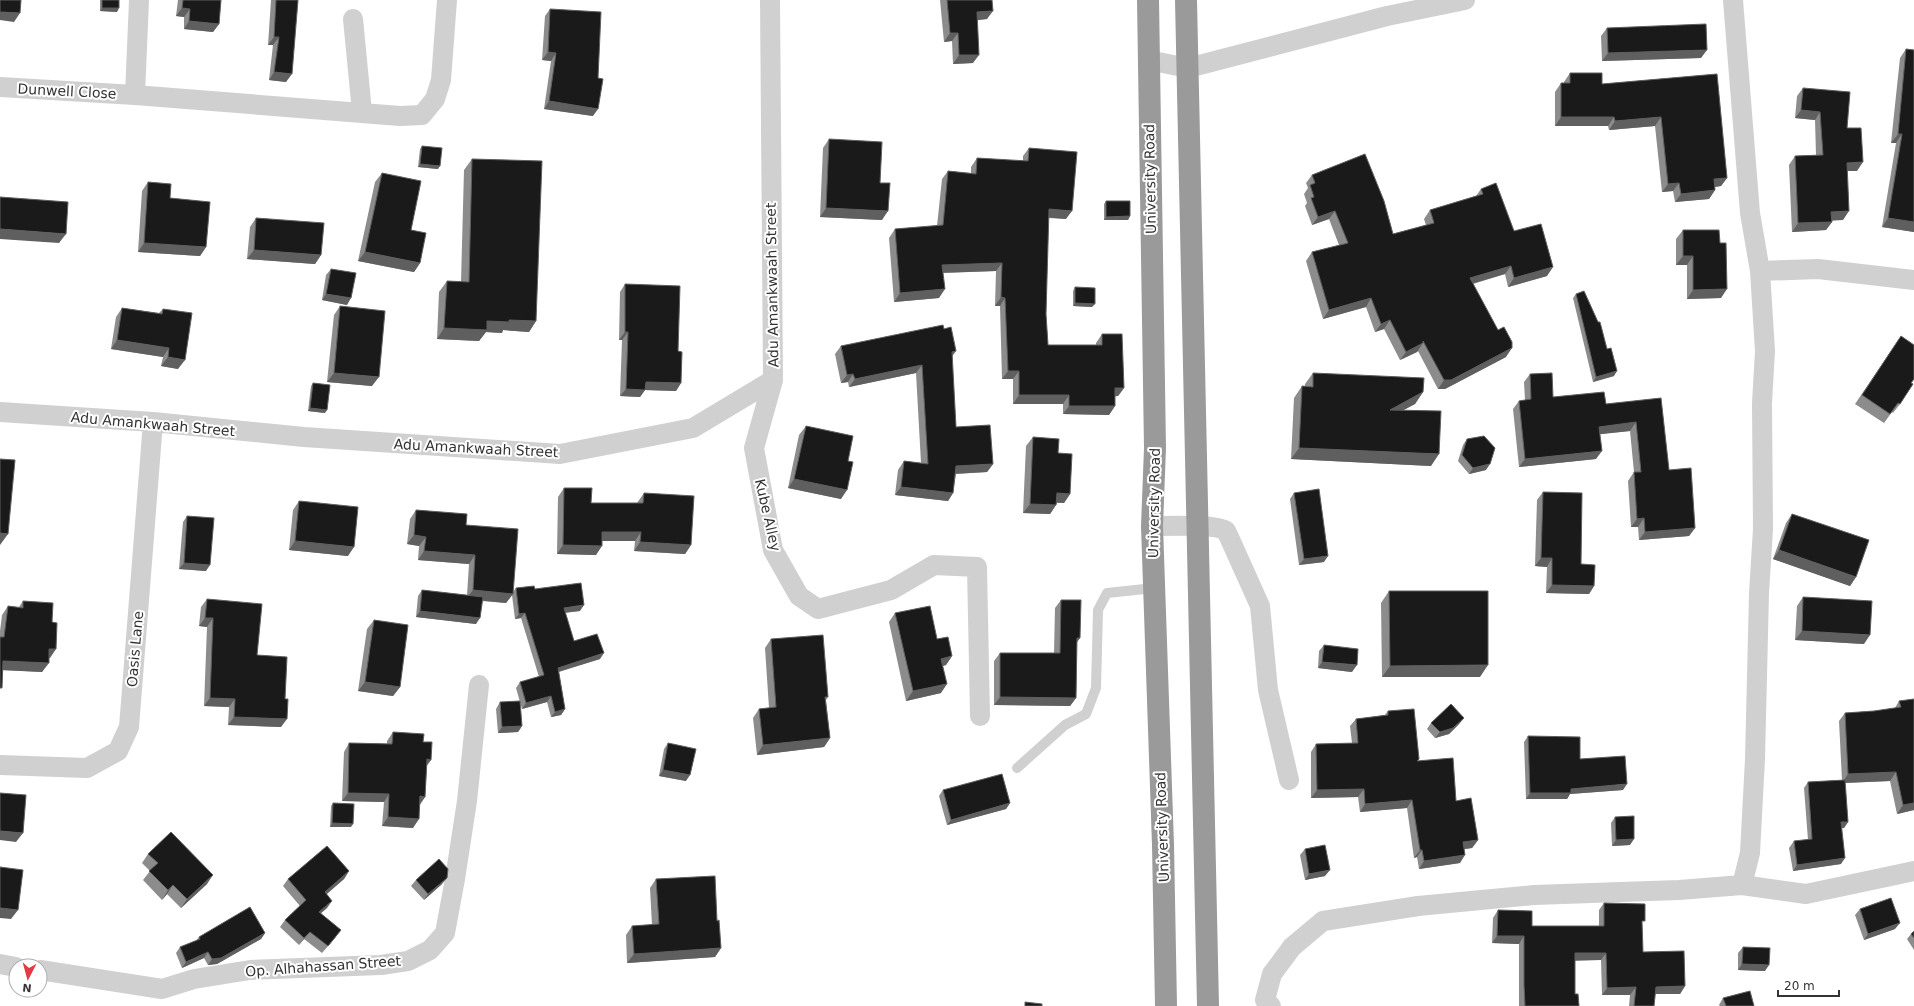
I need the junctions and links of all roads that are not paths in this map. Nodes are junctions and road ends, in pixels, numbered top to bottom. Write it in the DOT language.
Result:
graph roads {
  1 [pos="139,0"];
  2 [pos="447,0"];
  3 [pos="770,0"];
  4 [pos="1148,0"];
  5 [pos="1186,0"];
  6 [pos="1465,0"];
  7 [pos="1733,0"];
  8 [pos="353,19"];
  9 [pos="1148,60"];
  10 [pos="1188,68"];
  11 [pos="0,87"];
  12 [pos="135,95"];
  13 [pos="362,112"];
  14 [pos="1760,271"];
  15 [pos="1914,280"];
  16 [pos="773,380"];
  17 [pos="0,412"];
  18 [pos="153,422"];
  19 [pos="1152,526"];
  20 [pos="1198,526"];
  21 [pos="1154,588"];
  22 [pos="479,685"];
  23 [pos="980,716"];
  24 [pos="0,765"];
  25 [pos="1017,768"];
  26 [pos="1289,780"];
  27 [pos="1914,871"];
  28 [pos="1742,885"];
  29 [pos="48,971"];
  30 [pos="1166,1006"];
  31 [pos="1208,1006"];
  32 [pos="1271,1006"];
  1 -- 12 [label="street"];
  2 -- 13 [label="street, Dunwell Close"];
  3 -- 16 [label="street, Adu Amankwaah Street"];
  4 -- 9 [label="highway, University Road"];
  5 -- 10 [label="highway"];
  6 -- 10 [label="street"];
  7 -- 14 [label="street"];
  8 -- 13 [label="street"];
  9 -- 10 [label="street"];
  9 -- 19 [label="highway, University Road"];
  10 -- 20 [label="highway"];
  11 -- 12 [label="street, Dunwell Close"];
  12 -- 13 [label="street, Dunwell Close"];
  14 -- 15 [label="street"];
  14 -- 28 [label="street"];
  16 -- 18 [label="street, Adu Amankwaah Street"];
  16 -- 23 [label="street, Kube Alley"];
  17 -- 18 [label="street, Adu Amankwaah Street"];
  18 -- 24 [label="street, Oasis Lane"];
  19 -- 20 [label="street"];
  19 -- 21 [label="highway, University Road"];
  20 -- 26 [label="street"];
  20 -- 31 [label="highway"];
  21 -- 25 [label="lane"];
  21 -- 30 [label="highway, University Road"];
  22 -- 29 [label="street, Op. Alhahassan Street"];
  27 -- 28 [label="street"];
  28 -- 32 [label="street"];
}
